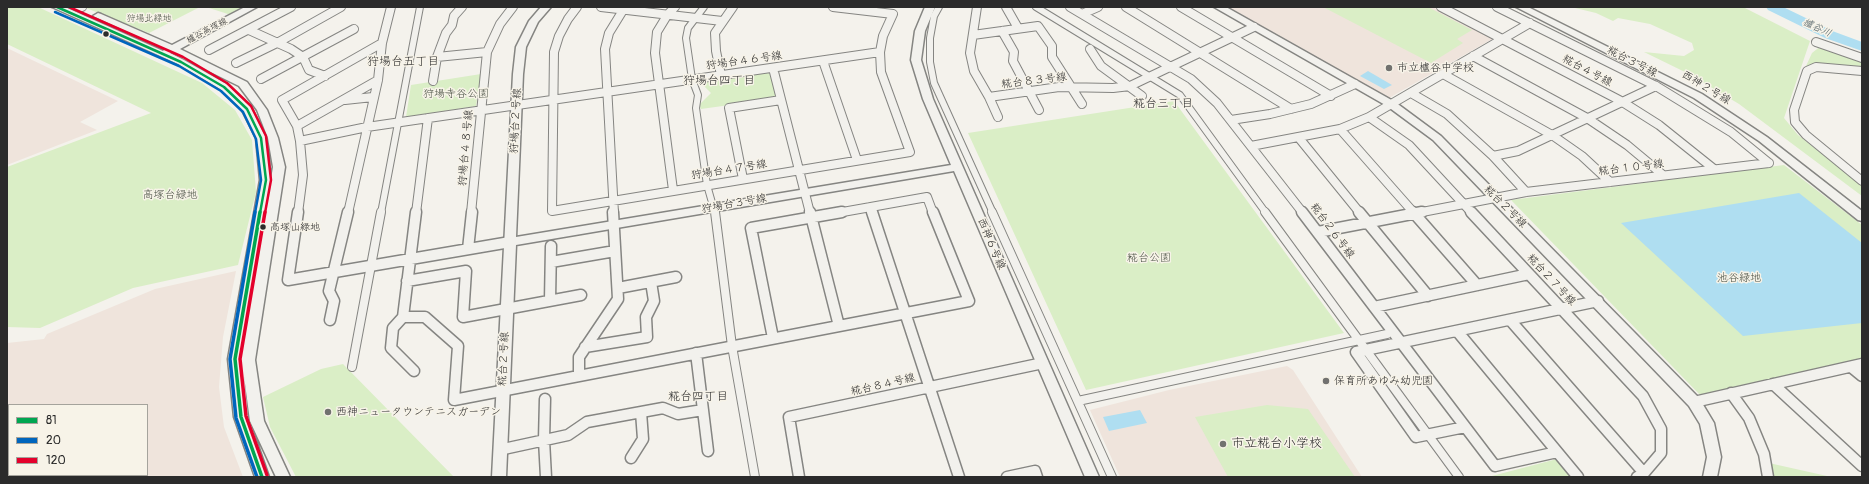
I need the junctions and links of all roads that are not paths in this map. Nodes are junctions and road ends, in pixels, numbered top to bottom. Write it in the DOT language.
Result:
graph roads {
  1 [pos="58,7"];
  2 [pos="79,7"];
  3 [pos="291,7"];
  4 [pos="341,7"];
  5 [pos="391,7"];
  6 [pos="420,7"];
  7 [pos="462,7"];
  8 [pos="513,7"];
  9 [pos="546,7"];
  10 [pos="577,7"];
  11 [pos="601,7"];
  12 [pos="675,7"];
  13 [pos="704,7"];
  14 [pos="733,7"];
  15 [pos="833,7"];
  16 [pos="930,7"];
  17 [pos="939,7"];
  18 [pos="977,7"];
  19 [pos="1006,7"];
  20 [pos="1036,7"];
  21 [pos="1070,7"];
  22 [pos="1098,7"];
  23 [pos="1126,7"];
  24 [pos="1181,7"];
  25 [pos="1219,7"];
  26 [pos="1441,7"];
  27 [pos="1497,7"];
  28 [pos="1521,7"];
  29 [pos="1531,7"];
  30 [pos="624,8"];
  31 [pos="256,9"];
  32 [pos="668,14"];
  33 [pos="1082,14"];
  34 [pos="695,18"];
  35 [pos="722,20"];
  36 [pos="1530,23"];
  37 [pos="1254,27"];
  38 [pos="1018,28"];
  39 [pos="354,29"];
  40 [pos="249,30"];
  41 [pos="1002,31"];
  42 [pos="973,35"];
  43 [pos="1233,37"];
  44 [pos="1503,39"];
  45 [pos="1816,42"];
  46 [pos="277,43"];
  47 [pos="382,43"];
  48 [pos="1090,49"];
  49 [pos="209,50"];
  50 [pos="168,51"];
  51 [pos="487,52"];
  52 [pos="880,52"];
  53 [pos="1202,53"];
  54 [pos="1473,56"];
  55 [pos="303,57"];
  56 [pos="437,57"];
  57 [pos="1862,58"];
  58 [pos="823,61"];
  59 [pos="236,63"];
  60 [pos="1172,67"];
  61 [pos="773,68"];
  62 [pos="1862,71"];
  63 [pos="1443,74"];
  64 [pos="721,75"];
  65 [pos="325,76"];
  66 [pos="1151,78"];
  67 [pos="261,79"];
  68 [pos="692,79"];
  69 [pos="378,80"];
  70 [pos="433,81"];
  71 [pos="660,84"];
  72 [pos="1355,84"];
  73 [pos="1130,86"];
  74 [pos="1656,86"];
  75 [pos="1071,87"];
  76 [pos="607,91"];
  77 [pos="1029,91"];
  78 [pos="1411,93"];
  79 [pos="1142,96"];
  80 [pos="1331,96"];
  81 [pos="373,97"];
  82 [pos="989,97"];
  83 [pos="342,100"];
  84 [pos="553,100"];
  85 [pos="781,100"];
  86 [pos="1621,101"];
  87 [pos="1082,104"];
  88 [pos="1391,104"];
  89 [pos="517,105"];
  90 [pos="1291,109"];
  91 [pos="481,110"];
  92 [pos="1039,110"];
  93 [pos="998,117"];
  94 [pos="1369,117"];
  95 [pos="428,118"];
  96 [pos="1587,118"];
  97 [pos="1231,120"];
  98 [pos="399,122"];
  99 [pos="296,126"];
  100 [pos="367,127"];
  101 [pos="1340,129"];
  102 [pos="1552,135"];
  103 [pos="1299,138"];
  104 [pos="300,141"];
  105 [pos="1251,146"];
  106 [pos="1492,156"];
  107 [pos="857,160"];
  108 [pos="1769,162"];
  109 [pos="958,167"];
  110 [pos="1714,169"];
  111 [pos="799,170"];
  112 [pos="1663,175"];
  113 [pos="743,179"];
  114 [pos="1862,181"];
  115 [pos="1610,182"];
  116 [pos="708,185"];
  117 [pos="673,190"];
  118 [pos="805,192"];
  119 [pos="1526,192"];
  120 [pos="1496,197"];
  121 [pos="613,200"];
  122 [pos="1464,204"];
  123 [pos="1862,206"];
  124 [pos="870,207"];
  125 [pos="714,208"];
  126 [pos="1414,214"];
  127 [pos="811,217"];
  128 [pos="1862,217"];
  129 [pos="1368,223"];
  130 [pos="614,224"];
  131 [pos="1318,232"];
  132 [pos="510,242"];
  133 [pos="551,246"];
  134 [pos="468,249"];
  135 [pos="616,251"];
  136 [pos="410,260"];
  137 [pos="551,262"];
  138 [pos="372,266"];
  139 [pos="336,272"];
  140 [pos="1529,274"];
  141 [pos="676,277"];
  142 [pos="407,281"];
  143 [pos="651,282"];
  144 [pos="1477,285"];
  145 [pos="618,288"];
  146 [pos="581,295"];
  147 [pos="1428,296"];
  148 [pos="550,300"];
  149 [pos="1598,301"];
  150 [pos="1374,307"];
  151 [pos="507,308"];
  152 [pos="1560,309"];
  153 [pos="905,313"];
  154 [pos="403,317"];
  155 [pos="330,320"];
  156 [pos="1510,320"];
  157 [pos="839,326"];
  158 [pos="1457,331"];
  159 [pos="1387,334"];
  160 [pos="773,338"];
  161 [pos="1360,340"];
  162 [pos="1401,343"];
  163 [pos="732,346"];
  164 [pos="585,347"];
  165 [pos="1367,350"];
  166 [pos="696,353"];
  167 [pos="1043,363"];
  168 [pos="1862,364"];
  169 [pos="352,367"];
  170 [pos="1851,367"];
  171 [pos="414,371"];
  172 [pos="579,376"];
  173 [pos="1862,376"];
  174 [pos="1773,384"];
  175 [pos="929,387"];
  176 [pos="503,390"];
  177 [pos="1731,394"];
  178 [pos="545,399"];
  179 [pos="1078,401"];
  180 [pos="1694,402"];
  181 [pos="703,410"];
  182 [pos="641,412"];
  183 [pos="1465,427"];
  184 [pos="1429,434"];
  185 [pos="544,440"];
  186 [pos="499,450"];
  187 [pos="708,451"];
  188 [pos="1556,452"];
  189 [pos="631,458"];
  190 [pos="1862,466"];
  191 [pos="1640,475"];
  192 [pos="262,477"];
  193 [pos="283,477"];
  194 [pos="499,477"];
  195 [pos="546,477"];
  196 [pos="755,477"];
  197 [pos="800,477"];
  198 [pos="959,477"];
  199 [pos="1007,477"];
  200 [pos="1037,477"];
  201 [pos="1092,477"];
  202 [pos="1112,477"];
  203 [pos="1459,477"];
  204 [pos="1578,477"];
  205 [pos="1710,477"];
  206 [pos="1768,477"];
  1 -- 50 [label="street"];
  2 -- 50 [label="street"];
  3 -- 40 [label="street"];
  4 -- 46 [label="street"];
  5 -- 47 [label="street"];
  6 -- 98 [label="street"];
  7 -- 56 [label="street"];
  8 -- 51 [label="street, 狩場台４８号線"];
  9 -- 89 [label="street, 狩場台２号線"];
  10 -- 84 [label="street"];
  11 -- 30 [label="street"];
  12 -- 32 [label="street"];
  13 -- 34 [label="street"];
  14 -- 35 [label="street"];
  15 -- 52 [label="street"];
  16 -- 109 [label="street, 西神６号線"];
  17 -- 179 [label="street"];
  18 -- 42 [label="street, 糀台８３号線"];
  19 -- 38 [label="street"];
  20 -- 66 [label="street"];
  21 -- 33 [label="street, 糀台２６号線"];
  22 -- 33 [label="street"];
  23 -- 53 [label="street"];
  24 -- 43 [label="street"];
  25 -- 37 [label="street, 糀台２号線"];
  26 -- 44 [label="street, 糀台４号線"];
  27 -- 36 [label="street, 糀台３号線"];
  28 -- 128 [label="street, 西神２号線"];
  29 -- 123 [label="street, 西神２号線"];
  30 -- 32 [label="street"];
  30 -- 76 [label="street"];
  31 -- 50 [label="street, 櫨谷高塚線"];
  32 -- 34 [label="street"];
  32 -- 71 [label="street"];
  33 -- 60 [label="street, 糀台２６号線"];
  34 -- 35 [label="street"];
  34 -- 68 [label="street"];
  35 -- 64 [label="street"];
  36 -- 44 [label="street"];
  36 -- 74 [label="street, 糀台３号線"];
  37 -- 43 [label="street, 糀台８３号線"];
  37 -- 72 [label="street, 糀台２号線"];
  38 -- 41 [label="street"];
  38 -- 75 [label="street"];
  39 -- 55 [label="street"];
  40 -- 46 [label="street"];
  40 -- 49 [label="street"];
  41 -- 42 [label="street"];
  41 -- 77 [label="street"];
  42 -- 82 [label="street, 糀台８３号線"];
  43 -- 53 [label="street, 糀台８３号線"];
  43 -- 80 [label="street"];
  44 -- 54 [label="street"];
  44 -- 86 [label="street, 糀台４号線"];
  45 -- 57 [label="street"];
  46 -- 55 [label="street"];
  46 -- 59 [label="street"];
  47 -- 65 [label="street"];
  47 -- 69 [label="street"];
  48 -- 73 [label="street"];
  50 -- 192 [label="street"];
  50 -- 193 [label="street"];
  51 -- 56 [label="street"];
  51 -- 91 [label="street, 狩場台４８号線"];
  52 -- 58 [label="street, 狩場台４６号線"];
  52 -- 107 [label="street, 狩場台４７号線"];
  53 -- 60 [label="street, 糀台８３号線"];
  53 -- 90 [label="street"];
  54 -- 63 [label="street"];
  54 -- 96 [label="street"];
  55 -- 65 [label="street"];
  55 -- 67 [label="street"];
  56 -- 70 [label="street"];
  58 -- 61 [label="street, 狩場台４６号線"];
  58 -- 107 [label="street"];
  60 -- 66 [label="street, 糀台８３号線"];
  60 -- 97 [label="street, 糀台２６号線"];
  61 -- 64 [label="street, 狩場台４６号線"];
  61 -- 85 [label="street"];
  62 -- 114 [label="street"];
  63 -- 78 [label="street"];
  63 -- 102 [label="street"];
  64 -- 68 [label="street, 狩場台４６号線"];
  65 -- 99 [label="street"];
  66 -- 73 [label="street, 糀台８３号線"];
  66 -- 161 [label="street"];
  68 -- 71 [label="street, 狩場台４６号線"];
  68 -- 116 [label="street"];
  69 -- 81 [label="street"];
  69 -- 83 [label="street"];
  71 -- 76 [label="street, 狩場台４６号線"];
  71 -- 117 [label="street"];
  72 -- 80 [label="street"];
  72 -- 88 [label="street, 糀台２号線"];
  73 -- 75 [label="street, 糀台８３号線"];
  73 -- 79 [label="street"];
  74 -- 86 [label="street"];
  74 -- 108 [label="street, 糀台３号線"];
  75 -- 77 [label="street, 糀台８３号線"];
  75 -- 87 [label="street"];
  76 -- 84 [label="street, 狩場台４６号線"];
  76 -- 121 [label="street"];
  77 -- 82 [label="street, 糀台８３号線"];
  77 -- 92 [label="street"];
  78 -- 88 [label="street"];
  78 -- 106 [label="street"];
  80 -- 90 [label="street"];
  81 -- 83 [label="street"];
  81 -- 100 [label="street"];
  82 -- 93 [label="street"];
  83 -- 99 [label="street"];
  84 -- 89 [label="street, 狩場台４６号線"];
  84 -- 121 [label="street, 狩場台４７号線"];
  85 -- 111 [label="street"];
  85 -- 113 [label="street"];
  86 -- 96 [label="street"];
  86 -- 110 [label="street, 糀台４号線"];
  88 -- 94 [label="street"];
  88 -- 120 [label="street, 糀台２号線"];
  89 -- 91 [label="street, 狩場台４６号線"];
  89 -- 132 [label="street, 狩場台２号線"];
  90 -- 97 [label="street"];
  91 -- 95 [label="street, 狩場台４６号線"];
  91 -- 134 [label="street, 狩場台４８号線"];
  94 -- 101 [label="street"];
  94 -- 122 [label="street, 糀台２７号線"];
  95 -- 98 [label="street, 狩場台４６号線"];
  95 -- 136 [label="street"];
  96 -- 102 [label="street"];
  96 -- 112 [label="street"];
  97 -- 105 [label="street, 糀台２６号線"];
  98 -- 100 [label="street, 狩場台４６号線"];
  98 -- 138 [label="street"];
  99 -- 104 [label="street"];
  100 -- 104 [label="street, 狩場台４６号線"];
  100 -- 139 [label="street"];
  101 -- 103 [label="street"];
  101 -- 126 [label="street"];
  102 -- 106 [label="street"];
  102 -- 115 [label="street"];
  103 -- 105 [label="street"];
  103 -- 129 [label="street"];
  104 -- 139 [label="street"];
  105 -- 131 [label="street, 糀台２６号線"];
  106 -- 119 [label="street"];
  107 -- 111 [label="street, 狩場台４７号線"];
  108 -- 110 [label="street, 糀台１０号線"];
  109 -- 118 [label="street, 狩場台３号線"];
  109 -- 167 [label="street, 西神６号線"];
  110 -- 112 [label="street, 糀台１０号線"];
  111 -- 113 [label="street, 狩場台４７号線"];
  111 -- 118 [label="street"];
  112 -- 115 [label="street, 糀台１０号線"];
  113 -- 116 [label="street, 狩場台４７号線"];
  115 -- 119 [label="street, 糀台１０号線"];
  116 -- 117 [label="street, 狩場台４７号線"];
  116 -- 125 [label="street"];
  117 -- 121 [label="street, 狩場台４７号線"];
  118 -- 125 [label="street, 狩場台３号線"];
  118 -- 127 [label="street"];
  119 -- 120 [label="street, 糀台１０号線"];
  120 -- 122 [label="street, 糀台１０号線"];
  120 -- 149 [label="street, 糀台２号線"];
  121 -- 130 [label="street"];
  122 -- 126 [label="street, 糀台１０号線"];
  122 -- 140 [label="street, 糀台２７号線"];
  124 -- 127 [label="street"];
  124 -- 153 [label="street"];
  124 -- 153 [label="street"];
  125 -- 130 [label="street, 狩場台３号線"];
  125 -- 163 [label="street"];
  126 -- 129 [label="street, 糀台１０号線"];
  126 -- 144 [label="street"];
  127 -- 157 [label="street"];
  127 -- 160 [label="street"];
  129 -- 131 [label="street, 糀台１０号線"];
  129 -- 147 [label="street"];
  130 -- 132 [label="street, 狩場台３号線"];
  130 -- 135 [label="street"];
  131 -- 150 [label="street, 糀台２６号線"];
  132 -- 134 [label="street"];
  132 -- 151 [label="street, 糀台２号線"];
  133 -- 137 [label="street"];
  134 -- 136 [label="street"];
  135 -- 137 [label="street"];
  135 -- 145 [label="street"];
  136 -- 138 [label="street"];
  136 -- 142 [label="street"];
  137 -- 148 [label="street"];
  138 -- 139 [label="street"];
  138 -- 169 [label="street"];
  139 -- 155 [label="street"];
  140 -- 144 [label="street"];
  140 -- 152 [label="street, 糀台２７号線"];
  141 -- 143 [label="street"];
  142 -- 151 [label="street"];
  142 -- 154 [label="street"];
  143 -- 145 [label="street"];
  143 -- 164 [label="street"];
  144 -- 147 [label="street"];
  145 -- 164 [label="street"];
  146 -- 148 [label="street"];
  147 -- 150 [label="street"];
  148 -- 151 [label="street"];
  149 -- 152 [label="street"];
  149 -- 180 [label="street, 糀台２号線"];
  150 -- 162 [label="street, 糀台２６号線"];
  151 -- 176 [label="street, 糀台２号線"];
  152 -- 156 [label="street"];
  152 -- 191 [label="street, 糀台２７号線"];
  153 -- 157 [label="street"];
  153 -- 175 [label="street"];
  154 -- 171 [label="street"];
  154 -- 176 [label="street"];
  156 -- 158 [label="street"];
  156 -- 191 [label="street"];
  157 -- 160 [label="street"];
  158 -- 162 [label="street"];
  158 -- 188 [label="street"];
  159 -- 161 [label="street"];
  160 -- 163 [label="street"];
  161 -- 165 [label="street"];
  161 -- 179 [label="street"];
  162 -- 165 [label="street"];
  162 -- 183 [label="street, 糀台２６号線"];
  163 -- 166 [label="street"];
  163 -- 196 [label="street"];
  164 -- 172 [label="street"];
  165 -- 184 [label="street"];
  166 -- 172 [label="street"];
  166 -- 181 [label="street"];
  167 -- 175 [label="street, 糀台８４号線"];
  167 -- 201 [label="street, 西神６号線"];
  168 -- 170 [label="street"];
  170 -- 173 [label="street"];
  170 -- 174 [label="street"];
  172 -- 176 [label="street"];
  174 -- 177 [label="street"];
  174 -- 190 [label="street"];
  175 -- 197 [label="street, 糀台８４号線"];
  175 -- 198 [label="street"];
  176 -- 186 [label="street, 糀台２号線"];
  177 -- 180 [label="street"];
  177 -- 206 [label="street"];
  178 -- 185 [label="street"];
  179 -- 202 [label="street"];
  180 -- 205 [label="street, 糀台２号線"];
  181 -- 182 [label="street"];
  181 -- 187 [label="street"];
  182 -- 185 [label="street"];
  182 -- 189 [label="street"];
  183 -- 184 [label="street"];
  183 -- 188 [label="street, 糀台２６号線"];
  184 -- 203 [label="street"];
  185 -- 186 [label="street"];
  185 -- 195 [label="street"];
  186 -- 194 [label="street, 糀台２号線"];
  188 -- 204 [label="street"];
  199 -- 200 [label="street"];
}
